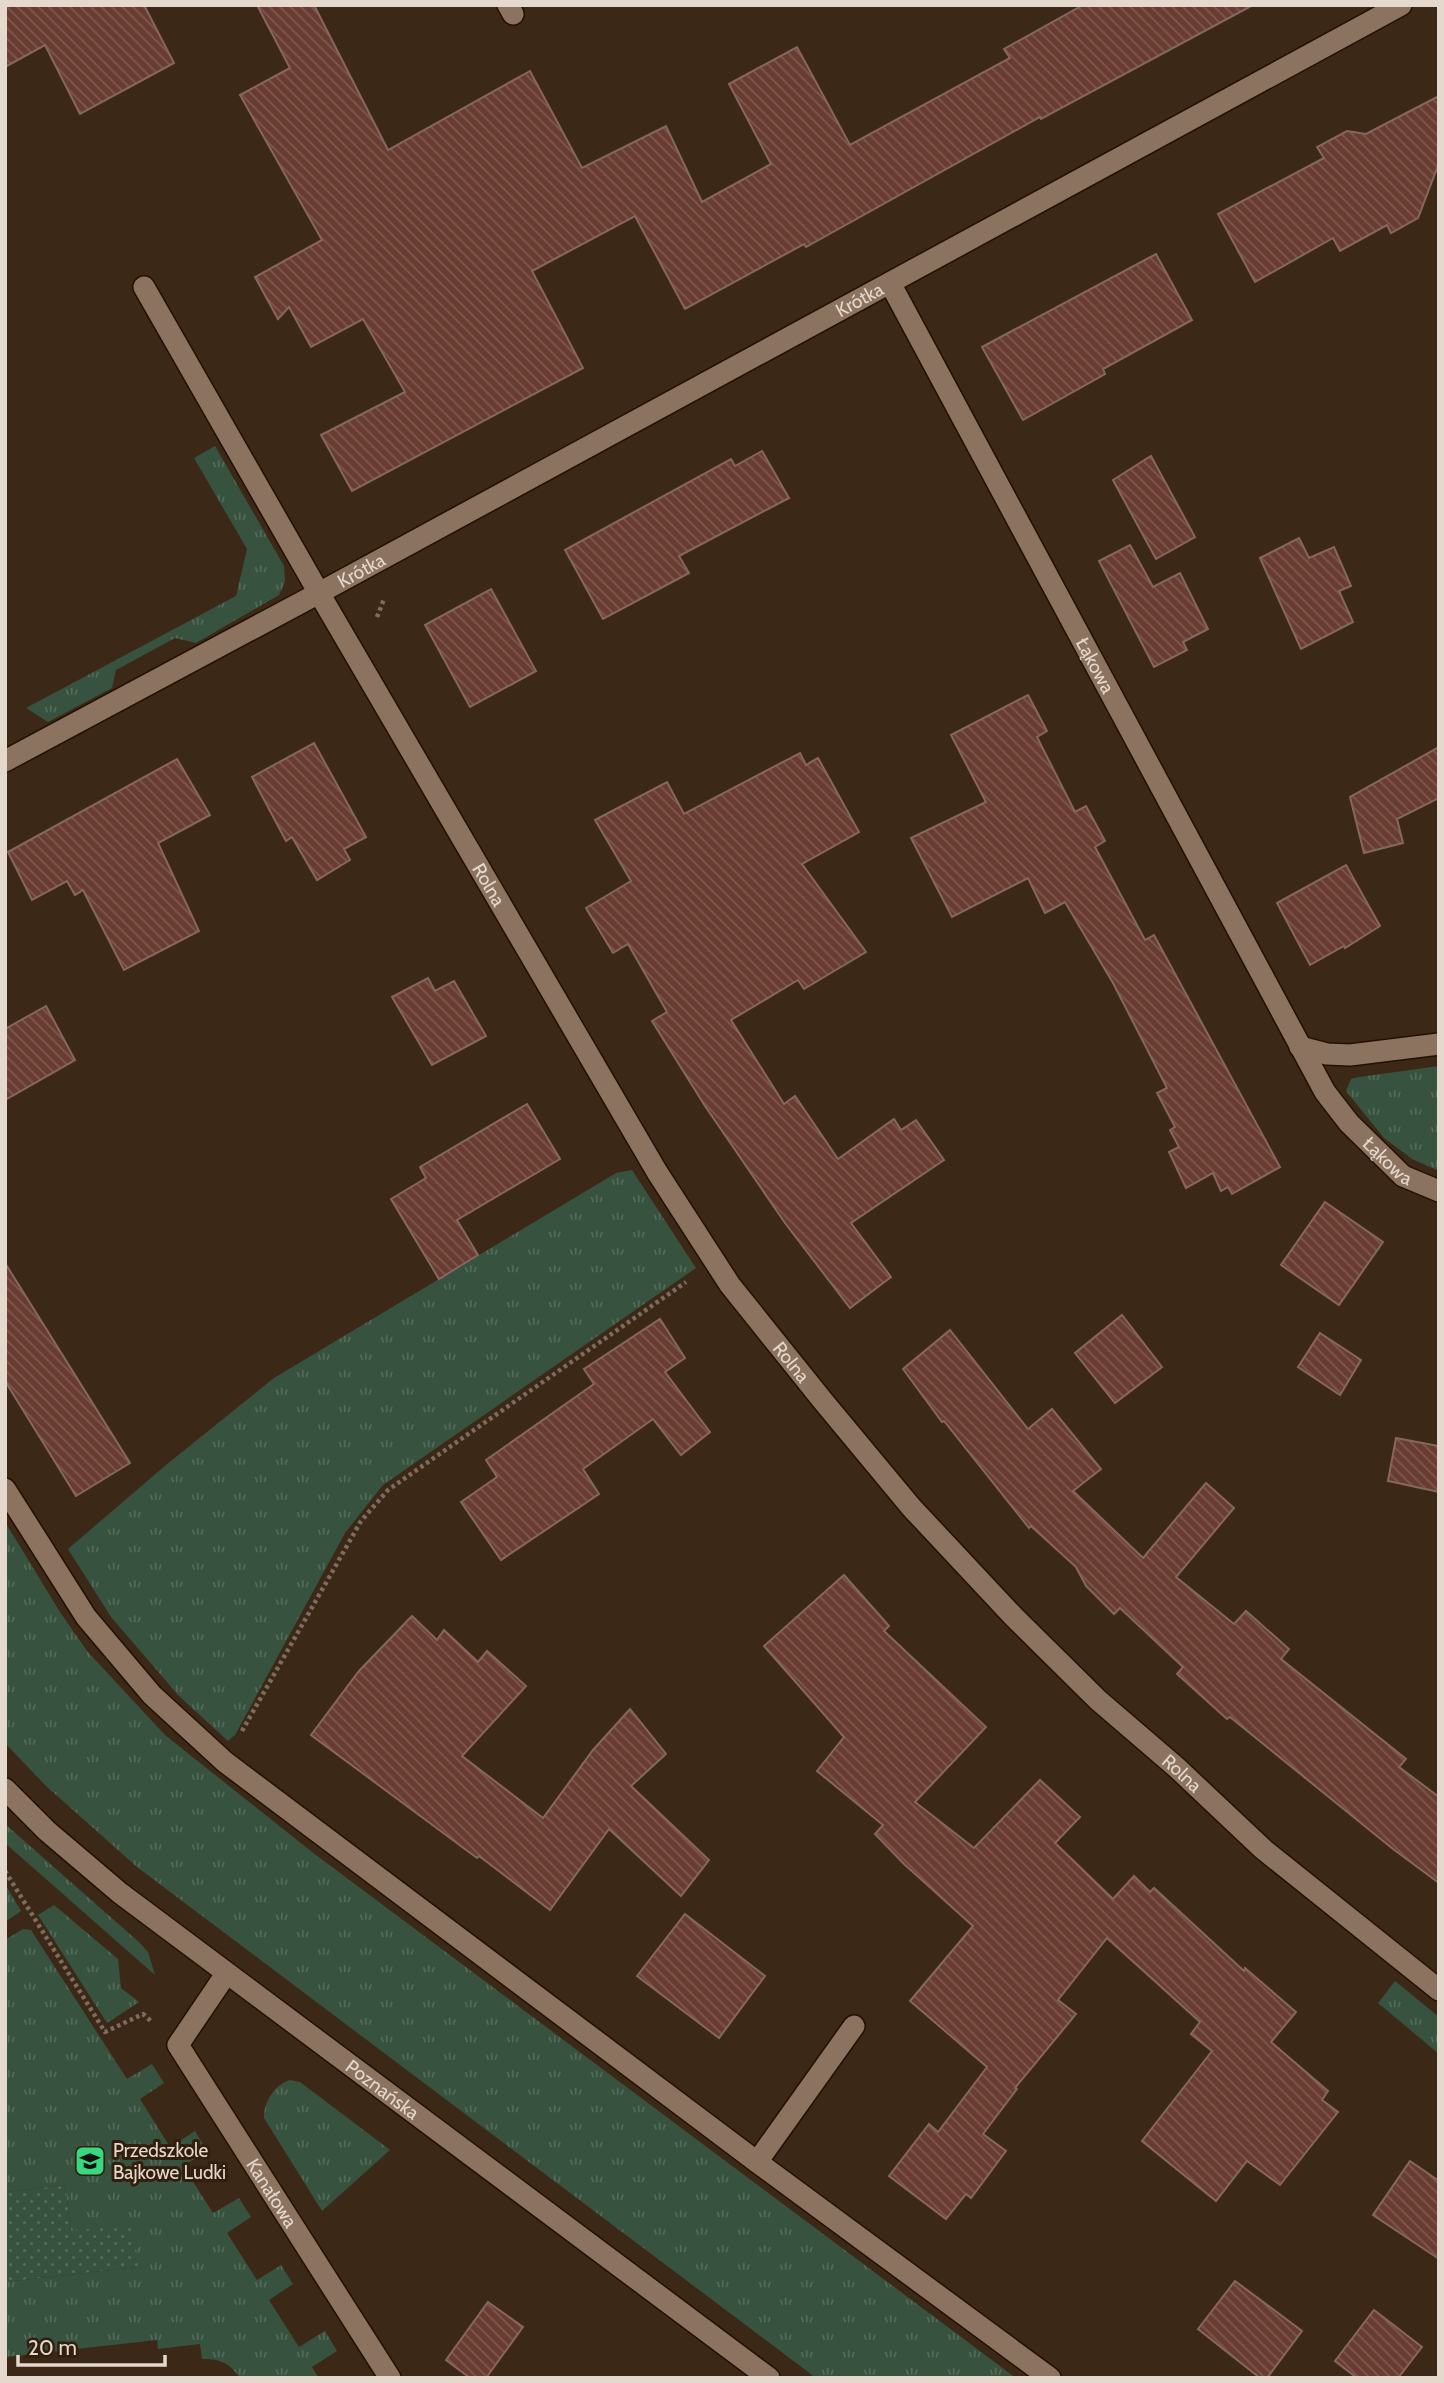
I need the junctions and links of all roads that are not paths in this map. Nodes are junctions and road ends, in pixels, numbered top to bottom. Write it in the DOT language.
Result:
graph roads {
  1 [pos="1401,5"];
  2 [pos="890,283"];
  3 [pos="144,287"];
  4 [pos="319,593"];
  5 [pos="5,761"];
  6 [pos="1439,1044"];
  7 [pos="1300,1047"];
  8 [pos="1439,1191"];
  9 [pos="5,1489"];
  10 [pos="5,1789"];
  11 [pos="226,1974"];
  12 [pos="1439,1990"];
  13 [pos="853,2026"];
  14 [pos="758,2162"];
  15 [pos="390,2378"];
  16 [pos="769,2378"];
  17 [pos="1050,2378"];
  1 -- 2 [label="street, Krótka"];
  2 -- 4 [label="street, Krótka"];
  2 -- 7 [label="street, Łąkowa"];
  3 -- 4 [label="street, Krótka"];
  4 -- 5 [label="street, Krótka"];
  4 -- 12 [label="street, Rolna"];
  6 -- 7 [label="street"];
  7 -- 8 [label="street, Łąkowa"];
  9 -- 14 [label="street"];
  10 -- 11 [label="street, Poznańska"];
  11 -- 15 [label="street, Kanałowa"];
  11 -- 16 [label="street, Poznańska"];
  13 -- 14 [label="street"];
  14 -- 17 [label="street"];
}
